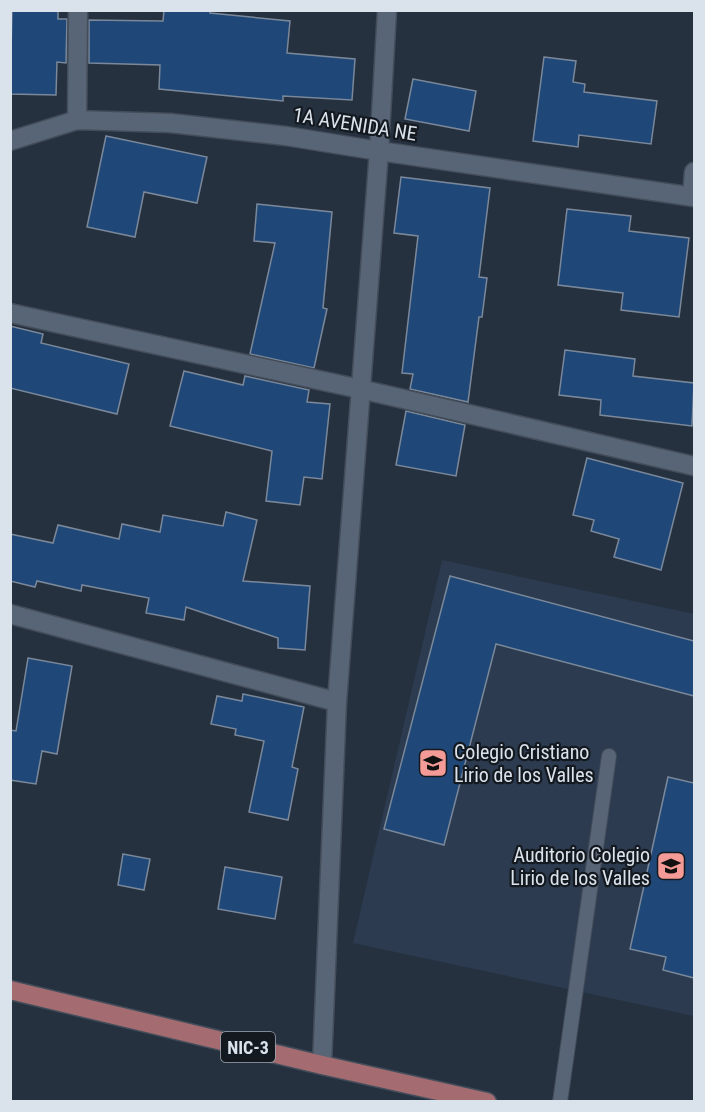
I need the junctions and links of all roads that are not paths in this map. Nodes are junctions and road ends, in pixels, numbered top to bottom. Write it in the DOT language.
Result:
graph roads {
  1 [pos="78,10"];
  2 [pos="387,10"];
  3 [pos="77,120"];
  4 [pos="10,141"];
  5 [pos="379,151"];
  6 [pos="694,172"];
  7 [pos="693,196"];
  8 [pos="10,313"];
  9 [pos="360,389"];
  10 [pos="694,466"];
  11 [pos="10,614"];
  12 [pos="337,702"];
  13 [pos="609,756"];
  14 [pos="10,990"];
  15 [pos="322,1065"];
  16 [pos="487,1101"];
  17 [pos="560,1101"];
  1 -- 3 [label="street"];
  2 -- 5 [label="street"];
  3 -- 4 [label="street, 1A AVENIDA NE"];
  3 -- 5 [label="street, 1A AVENIDA NE"];
  5 -- 7 [label="street, 1A AVENIDA NE"];
  5 -- 9 [label="street"];
  6 -- 7 [label="street"];
  8 -- 9 [label="street"];
  9 -- 10 [label="street"];
  9 -- 12 [label="street"];
  11 -- 12 [label="street"];
  12 -- 15 [label="street"];
  13 -- 17 [label="lane"];
  14 -- 15 [label="main road, NIC-3"];
  15 -- 16 [label="main road, NIC-3"];
}
